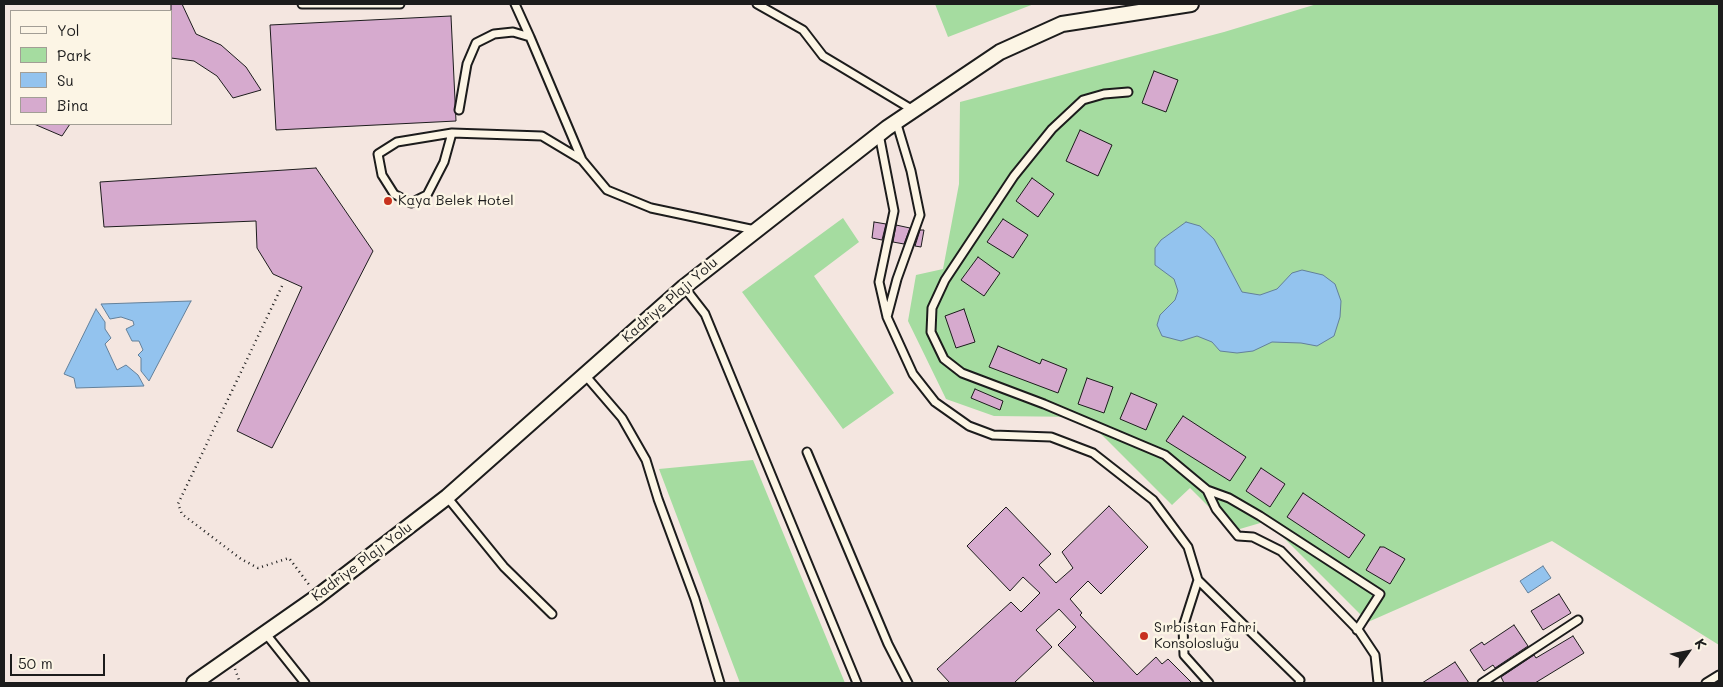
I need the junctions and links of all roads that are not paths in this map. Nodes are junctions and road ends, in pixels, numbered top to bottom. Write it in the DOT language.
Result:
graph roads {
  1 [pos="302,4"];
  2 [pos="400,4"];
  3 [pos="515,4"];
  4 [pos="757,4"];
  5 [pos="1191,4"];
  6 [pos="530,37"];
  7 [pos="1128,92"];
  8 [pos="459,110"];
  9 [pos="913,110"];
  10 [pos="896,122"];
  11 [pos="452,133"];
  12 [pos="879,134"];
  13 [pos="582,160"];
  14 [pos="755,230"];
  15 [pos="684,287"];
  16 [pos="887,316"];
  17 [pos="585,374"];
  18 [pos="807,452"];
  19 [pos="1207,490"];
  20 [pos="447,497"];
  21 [pos="1198,580"];
  22 [pos="552,614"];
  23 [pos="1578,620"];
  24 [pos="1357,630"];
  25 [pos="266,634"];
  26 [pos="1719,675"];
  27 [pos="194,683"];
  28 [pos="305,683"];
  29 [pos="720,683"];
  30 [pos="857,683"];
  31 [pos="908,683"];
  32 [pos="1209,683"];
  33 [pos="1299,683"];
  34 [pos="1378,683"];
  35 [pos="1482,683"];
  36 [pos="1706,683"];
  1 -- 2 [label="lane"];
  3 -- 6 [label="lane"];
  4 -- 9 [label="lane"];
  5 -- 9 [label="street, Kadriye Plajı Yolu"];
  6 -- 8 [label="lane"];
  6 -- 13 [label="lane"];
  7 -- 19 [label="lane"];
  9 -- 10 [label="street, Kadriye Plajı Yolu"];
  10 -- 12 [label="street, Kadriye Plajı Yolu"];
  10 -- 16 [label="lane"];
  11 -- 11 [label="lane"];
  11 -- 13 [label="lane"];
  12 -- 14 [label="street, Kadriye Plajı Yolu"];
  12 -- 16 [label="lane"];
  13 -- 14 [label="lane"];
  14 -- 15 [label="street, Kadriye Plajı Yolu"];
  15 -- 17 [label="street, Kadriye Plajı Yolu"];
  15 -- 30 [label="lane"];
  16 -- 21 [label="lane"];
  17 -- 20 [label="street, Kadriye Plajı Yolu"];
  17 -- 29 [label="lane"];
  18 -- 31 [label="lane"];
  19 -- 24 [label="lane"];
  19 -- 24 [label="lane"];
  20 -- 22 [label="lane"];
  20 -- 25 [label="street, Kadriye Plajı Yolu"];
  21 -- 32 [label="lane"];
  21 -- 33 [label="lane"];
  23 -- 35 [label="lane"];
  24 -- 34 [label="lane"];
  25 -- 27 [label="street, Kadriye Plajı Yolu"];
  25 -- 28 [label="lane"];
  26 -- 36 [label="lane"];
}
